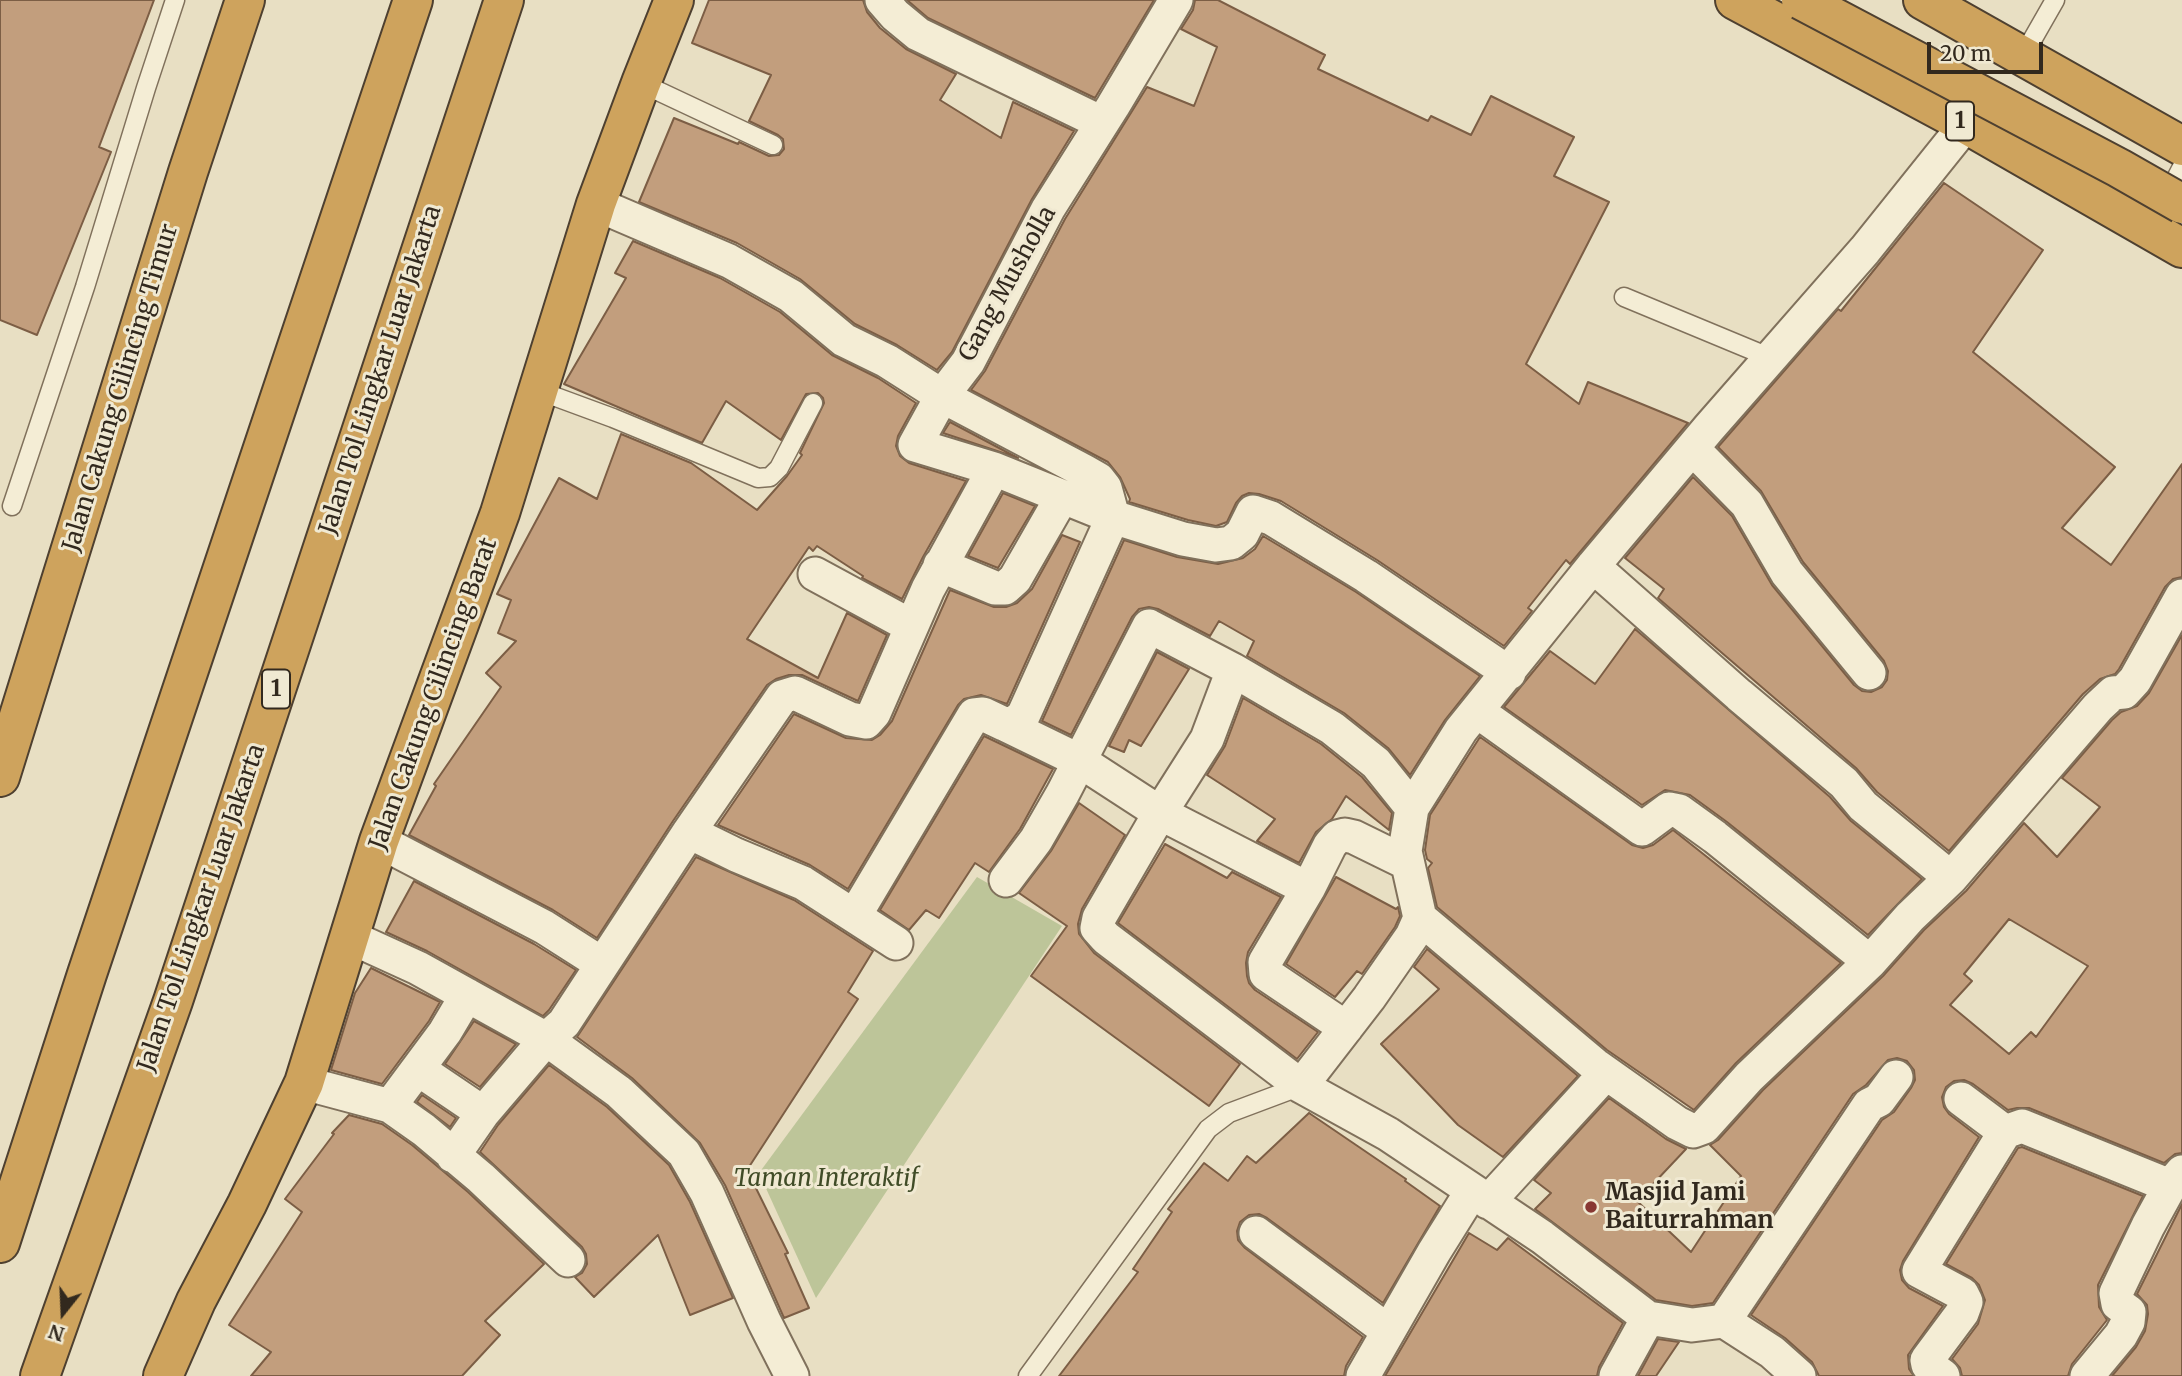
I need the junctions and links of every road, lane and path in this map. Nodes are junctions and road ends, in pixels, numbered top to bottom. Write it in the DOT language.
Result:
graph roads {
  1 [pos="175,0"];
  2 [pos="245,0"];
  3 [pos="413,0"];
  4 [pos="503,0"];
  5 [pos="674,0"];
  6 [pos="882,0"];
  7 [pos="1176,0"];
  8 [pos="1735,0"];
  9 [pos="1801,0"];
  10 [pos="2055,0"];
  11 [pos="1944,5"];
  12 [pos="2024,56"];
  13 [pos="641,83"];
  14 [pos="1102,124"];
  15 [pos="1966,124"];
  16 [pos="773,145"];
  17 [pos="2182,146"];
  18 [pos="2182,167"];
  19 [pos="596,204"];
  20 [pos="2166,222"];
  21 [pos="1624,297"];
  22 [pos="1771,358"];
  23 [pos="537,390"];
  24 [pos="942,396"];
  25 [pos="813,403"];
  26 [pos="1693,449"];
  27 [pos="994,469"];
  28 [pos="1062,497"];
  29 [pos="12,506"];
  30 [pos="1113,517"];
  31 [pos="940,565"];
  32 [pos="1593,566"];
  33 [pos="815,574"];
  34 [pos="2181,599"];
  35 [pos="911,626"];
  36 [pos="1233,670"];
  37 [pos="1509,673"];
  38 [pos="1870,673"];
  39 [pos="1477,711"];
  40 [pos="8,720"];
  41 [pos="1004,724"];
  42 [pos="1080,761"];
  43 [pos="0,777"];
  44 [pos="1412,808"];
  45 [pos="1160,813"];
  46 [pos="689,832"];
  47 [pos="379,841"];
  48 [pos="1406,863"];
  49 [pos="1951,878"];
  50 [pos="1006,880"];
  51 [pos="1308,889"];
  52 [pos="855,915"];
  53 [pos="1420,918"];
  54 [pos="350,937"];
  55 [pos="896,943"];
  56 [pos="1870,962"];
  57 [pos="603,964"];
  58 [pos="467,995"];
  59 [pos="1346,1028"];
  60 [pos="546,1039"];
  61 [pos="418,1069"];
  62 [pos="1606,1073"];
  63 [pos="1895,1077"];
  64 [pos="304,1083"];
  65 [pos="1301,1086"];
  66 [pos="1961,1099"];
  67 [pos="390,1106"];
  68 [pos="483,1113"];
  69 [pos="2005,1132"];
  70 [pos="453,1156"];
  71 [pos="2176,1179"];
  72 [pos="1480,1197"];
  73 [pos="1256,1233"];
  74 [pos="0,1243"];
  75 [pos="568,1260"];
  76 [pos="1648,1318"];
  77 [pos="1724,1321"];
  78 [pos="1388,1331"];
  79 [pos="40,1376"];
  80 [pos="163,1376"];
  81 [pos="792,1376"];
  82 [pos="1028,1376"];
  83 [pos="1363,1376"];
  84 [pos="1616,1376"];
  85 [pos="1799,1376"];
  86 [pos="1943,1376"];
  87 [pos="2087,1376"];
  1 -- 29 [label="lane"];
  2 -- 40 [label="highway, Jalan Cakung Cilincing Timur"];
  3 -- 74 [label="highway"];
  4 -- 79 [label="highway, Jalan Tol Lingkar Luar Jakarta / 1"];
  5 -- 13 [label="highway, Jalan Cakung Cilincing Barat"];
  6 -- 14 [label="street"];
  7 -- 14 [label="street, Gang Musholla"];
  8 -- 15 [label="highway, 1"];
  9 -- 20 [label="highway, bridge"];
  10 -- 12 [label="lane"];
  11 -- 12 [label="highway"];
  12 -- 17 [label="highway"];
  13 -- 16 [label="lane"];
  13 -- 19 [label="highway, Jalan Cakung Cilincing Barat"];
  14 -- 24 [label="street, Gang Musholla"];
  15 -- 20 [label="highway, 1"];
  15 -- 22 [label="street"];
  18 -- 20 [label="lane"];
  19 -- 23 [label="highway, Jalan Cakung Cilincing Barat"];
  19 -- 24 [label="street"];
  21 -- 22 [label="lane"];
  22 -- 26 [label="street"];
  23 -- 25 [label="lane"];
  23 -- 47 [label="highway, Jalan Cakung Cilincing Barat"];
  24 -- 27 [label="street, Gang Musholla"];
  24 -- 30 [label="street"];
  26 -- 32 [label="street"];
  26 -- 38 [label="street"];
  27 -- 28 [label="street"];
  27 -- 31 [label="street"];
  28 -- 30 [label="street"];
  28 -- 31 [label="street"];
  30 -- 37 [label="street"];
  30 -- 41 [label="street"];
  31 -- 35 [label="street"];
  32 -- 37 [label="street"];
  32 -- 49 [label="street"];
  33 -- 35 [label="street"];
  34 -- 49 [label="street"];
  35 -- 46 [label="street"];
  36 -- 42 [label="street"];
  36 -- 44 [label="street"];
  36 -- 45 [label="street"];
  37 -- 39 [label="street"];
  39 -- 44 [label="street"];
  39 -- 56 [label="street"];
  40 -- 43 [label="highway, Jalan Cakung Cilincing Timur"];
  41 -- 42 [label="street"];
  41 -- 52 [label="street"];
  42 -- 45 [label="street"];
  42 -- 50 [label="street"];
  44 -- 48 [label="street"];
  45 -- 51 [label="street"];
  45 -- 65 [label="street"];
  46 -- 52 [label="street"];
  46 -- 57 [label="street"];
  47 -- 54 [label="highway, Jalan Cakung Cilincing Barat"];
  47 -- 57 [label="street"];
  48 -- 51 [label="street"];
  48 -- 53 [label="street"];
  49 -- 56 [label="street"];
  51 -- 59 [label="street"];
  52 -- 55 [label="street"];
  53 -- 59 [label="street"];
  53 -- 62 [label="street"];
  54 -- 58 [label="street"];
  54 -- 64 [label="highway, Jalan Cakung Cilincing Barat"];
  56 -- 62 [label="street"];
  57 -- 60 [label="street"];
  58 -- 60 [label="street"];
  58 -- 61 [label="street"];
  59 -- 65 [label="street"];
  60 -- 68 [label="street"];
  60 -- 81 [label="street"];
  61 -- 67 [label="street"];
  61 -- 68 [label="street"];
  62 -- 72 [label="street"];
  63 -- 77 [label="street"];
  64 -- 67 [label="street"];
  64 -- 80 [label="highway, Jalan Cakung Cilincing Barat"];
  65 -- 72 [label="street"];
  65 -- 82 [label="lane"];
  66 -- 69 [label="street"];
  67 -- 70 [label="street"];
  68 -- 70 [label="street"];
  69 -- 71 [label="street"];
  69 -- 86 [label="street"];
  70 -- 75 [label="street"];
  71 -- 87 [label="street"];
  72 -- 76 [label="street"];
  72 -- 78 [label="street"];
  73 -- 78 [label="street"];
  76 -- 77 [label="street"];
  76 -- 84 [label="street"];
  77 -- 85 [label="street"];
  78 -- 83 [label="street"];
}
